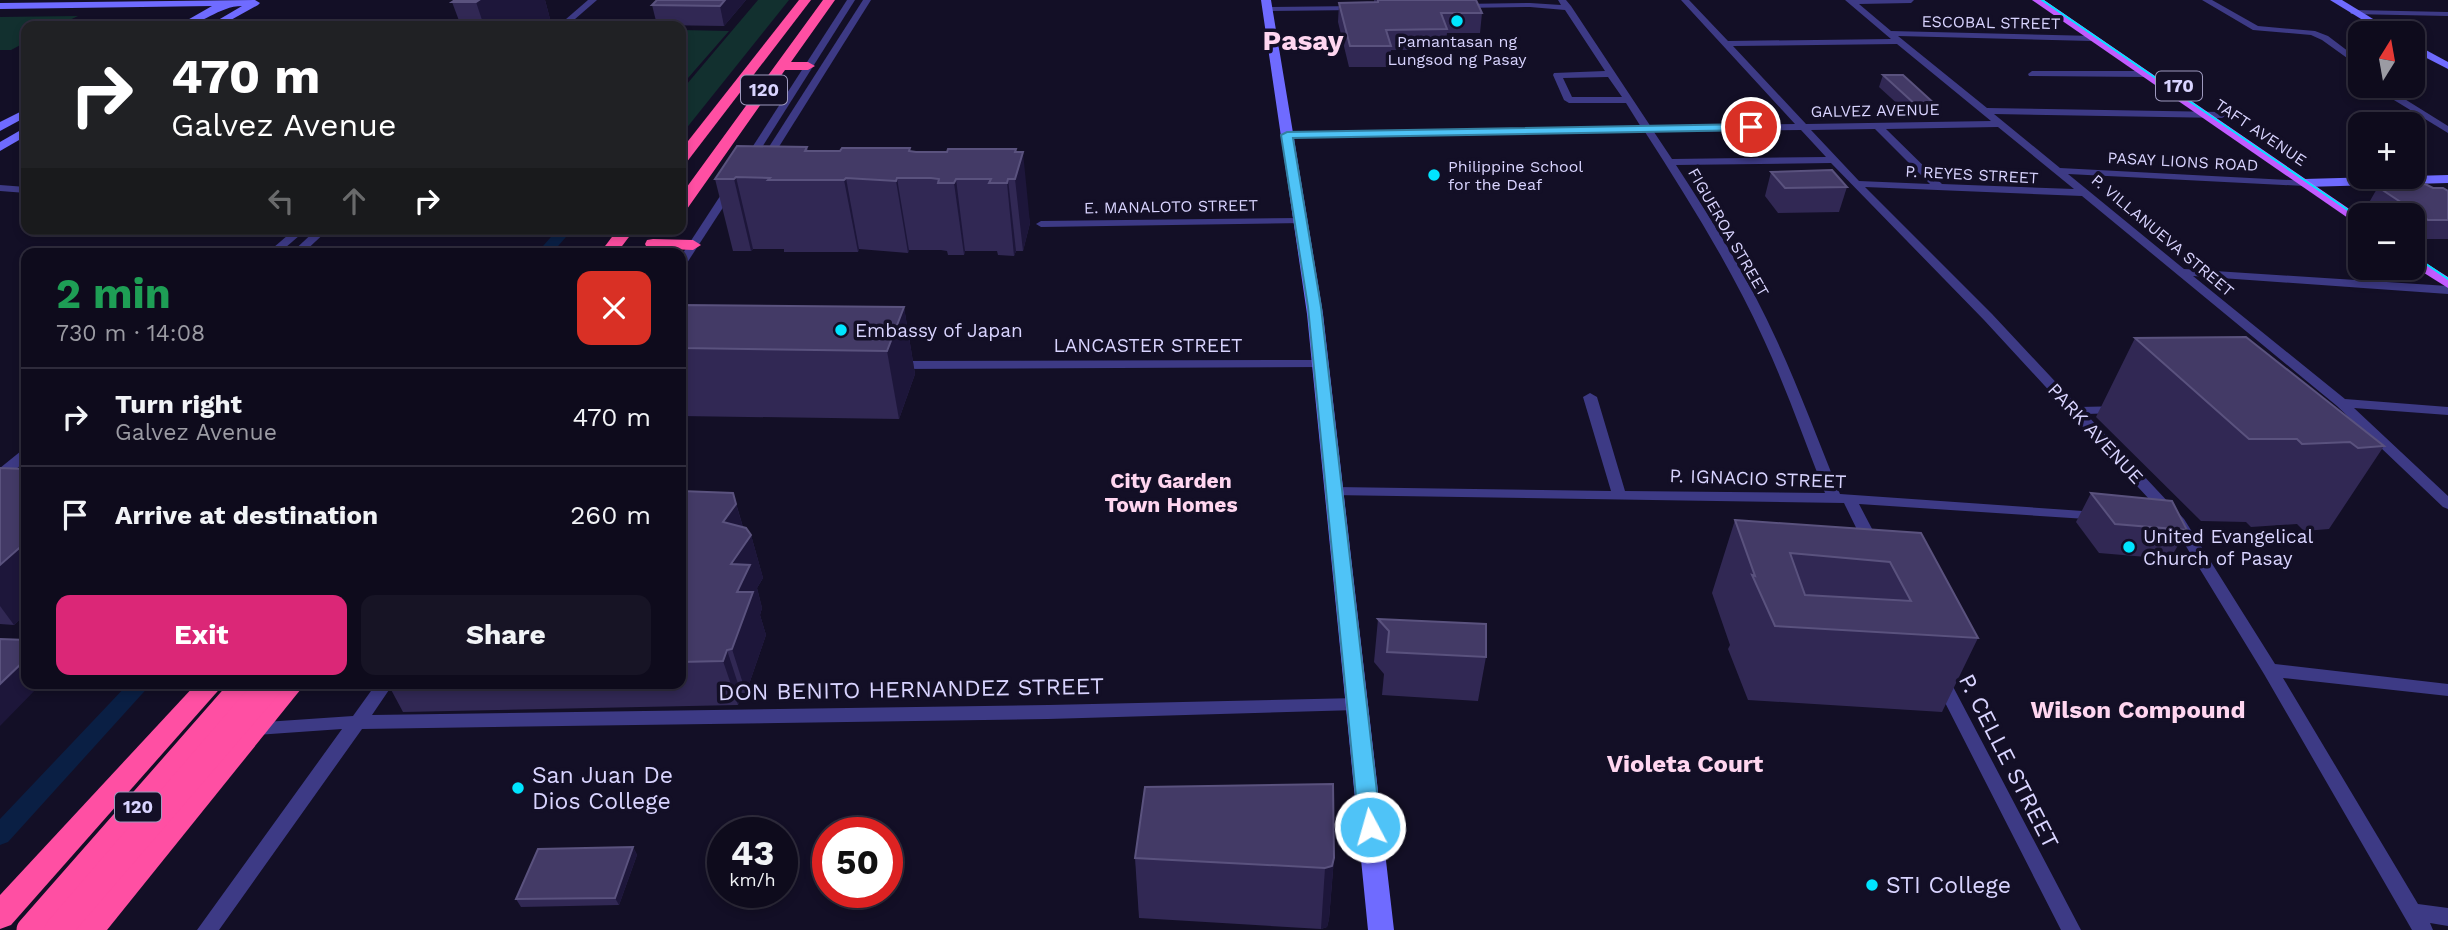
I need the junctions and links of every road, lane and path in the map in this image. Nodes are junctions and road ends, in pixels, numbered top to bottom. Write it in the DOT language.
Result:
graph roads {
  1 [pos="593,0"];
  2 [pos="805,0"];
  3 [pos="829,0"];
  4 [pos="851,0"];
  5 [pos="867,0"];
  6 [pos="1685,0"];
  7 [pos="2206,0"];
  8 [pos="2335,0"];
  9 [pos="228,1"];
  10 [pos="258,1"];
  11 [pos="1851,1"];
  12 [pos="1911,1"];
  13 [pos="2047,2"];
  14 [pos="1529,3"];
  15 [pos="1267,4"];
  16 [pos="1565,4"];
  17 [pos="0,6"];
  18 [pos="1445,6"];
  19 [pos="1370,7"];
  20 [pos="213,10"];
  21 [pos="242,10"];
  22 [pos="0,12"];
  23 [pos="2354,12"];
  24 [pos="2448,14"];
  25 [pos="192,21"];
  26 [pos="222,21"];
  27 [pos="568,21"];
  28 [pos="2370,21"];
  29 [pos="1888,33"];
  30 [pos="2092,38"];
  31 [pos="1899,41"];
  32 [pos="1726,44"];
  33 [pos="2105,46"];
  34 [pos="2120,46"];
  35 [pos="2426,53"];
  36 [pos="2348,55"];
  37 [pos="781,66"];
  38 [pos="808,66"];
  39 [pos="2448,66"];
  40 [pos="1610,74"];
  41 [pos="2032,74"];
  42 [pos="2146,74"];
  43 [pos="2168,90"];
  44 [pos="2184,90"];
  45 [pos="2397,98"];
  46 [pos="1629,100"];
  47 [pos="1985,111"];
  48 [pos="21,115"];
  49 [pos="2206,115"];
  50 [pos="2222,116"];
  51 [pos="2001,124"];
  52 [pos="1877,125"];
  53 [pos="1803,126"];
  54 [pos="0,127"];
  55 [pos="1647,129"];
  56 [pos="2448,130"];
  57 [pos="21,134"];
  58 [pos="1287,135"];
  59 [pos="0,147"];
  60 [pos="686,154"];
  61 [pos="1834,160"];
  62 [pos="1669,162"];
  63 [pos="743,169"];
  64 [pos="2060,171"];
  65 [pos="757,172"];
  66 [pos="2448,179"];
  67 [pos="736,180"];
  68 [pos="2304,183"];
  69 [pos="1856,184"];
  70 [pos="2322,184"];
  71 [pos="1940,188"];
  72 [pos="0,190"];
  73 [pos="21,190"];
  74 [pos="2087,193"];
  75 [pos="686,199"];
  76 [pos="2350,203"];
  77 [pos="2348,213"];
  78 [pos="1300,221"];
  79 [pos="1041,224"];
  80 [pos="295,235"];
  81 [pos="317,235"];
  82 [pos="694,244"];
  83 [pos="278,248"];
  84 [pos="302,248"];
  85 [pos="658,248"];
  86 [pos="2425,254"];
  87 [pos="686,256"];
  88 [pos="2425,268"];
  89 [pos="2448,269"];
  90 [pos="2180,272"];
  91 [pos="2448,284"];
  92 [pos="2448,290"];
  93 [pos="1321,363"];
  94 [pos="887,365"];
  95 [pos="1590,397"];
  96 [pos="2342,403"];
  97 [pos="2316,404"];
  98 [pos="2139,409"];
  99 [pos="2075,411"];
  100 [pos="2448,411"];
  101 [pos="21,458"];
  102 [pos="0,475"];
  103 [pos="1336,492"];
  104 [pos="1619,494"];
  105 [pos="1842,499"];
  106 [pos="2448,504"];
  107 [pos="2114,518"];
  108 [pos="2153,521"];
  109 [pos="2179,523"];
  110 [pos="1881,561"];
  111 [pos="1931,659"];
  112 [pos="2270,670"];
  113 [pos="206,689"];
  114 [pos="242,689"];
  115 [pos="266,689"];
  116 [pos="288,689"];
  117 [pos="380,689"];
  118 [pos="2448,690"];
  119 [pos="1357,704"];
  120 [pos="356,722"];
  121 [pos="256,728"];
  122 [pos="33,879"];
  123 [pos="126,884"];
  124 [pos="2412,912"];
  125 [pos="0,916"];
  126 [pos="2448,917"];
  127 [pos="30,930"];
  128 [pos="58,930"];
  129 [pos="89,930"];
  130 [pos="207,930"];
  131 [pos="1381,930"];
  132 [pos="2071,930"];
  133 [pos="2423,930"];
  1 -- 27 [label="street"];
  2 -- 60 [label="highway, 120"];
  3 -- 37 [label="highway, 120"];
  4 -- 38 [label="street"];
  5 -- 65 [label="street"];
  6 -- 32 [label="street, PARK AVENUE"];
  7 -- 36 [label="street"];
  8 -- 23 [label="main road"];
  9 -- 10 [label="main road"];
  9 -- 17 [label="main road"];
  9 -- 20 [label="main road"];
  10 -- 21 [label="main road"];
  11 -- 12 [label="street"];
  11 -- 29 [label="street, P. VILLANUEVA STREET"];
  13 -- 30 [label="main road, TAFT AVENUE / 170"];
  13 -- 34 [label="main road, TAFT AVENUE / 170"];
  14 -- 16 [label="street"];
  14 -- 18 [label="street"];
  15 -- 19 [label="street"];
  15 -- 58 [label="main road"];
  16 -- 40 [label="street, FIGUEROA STREET"];
  20 -- 21 [label="main road"];
  20 -- 22 [label="main road"];
  20 -- 25 [label="main road"];
  21 -- 26 [label="main road"];
  23 -- 24 [label="street"];
  23 -- 28 [label="main road"];
  29 -- 30 [label="street, ESCOBAL STREET"];
  29 -- 31 [label="street, P. VILLANUEVA STREET"];
  30 -- 33 [label="main road, TAFT AVENUE / 170"];
  31 -- 32 [label="street"];
  31 -- 47 [label="street, P. VILLANUEVA STREET"];
  32 -- 53 [label="street, PARK AVENUE"];
  33 -- 34 [label="main road"];
  33 -- 42 [label="main road, TAFT AVENUE / 170"];
  34 -- 44 [label="main road, TAFT AVENUE / 170"];
  35 -- 39 [label="main road"];
  37 -- 38 [label="highway"];
  37 -- 75 [label="highway, 120"];
  38 -- 63 [label="street"];
  40 -- 46 [label="street, FIGUEROA STREET"];
  40 -- 46 [label="street"];
  41 -- 42 [label="street"];
  42 -- 43 [label="main road, TAFT AVENUE / 170"];
  43 -- 44 [label="main road"];
  43 -- 49 [label="main road, TAFT AVENUE / 170"];
  44 -- 50 [label="main road, TAFT AVENUE / 170"];
  45 -- 56 [label="street"];
  46 -- 55 [label="street, FIGUEROA STREET"];
  47 -- 49 [label="street"];
  47 -- 51 [label="street, P. VILLANUEVA STREET"];
  48 -- 54 [label="main road"];
  49 -- 50 [label="street"];
  49 -- 68 [label="main road, TAFT AVENUE / 170"];
  50 -- 70 [label="main road, TAFT AVENUE / 170"];
  51 -- 52 [label="street, GALVEZ AVENUE"];
  51 -- 64 [label="street, P. VILLANUEVA STREET"];
  52 -- 53 [label="street, GALVEZ AVENUE"];
  52 -- 71 [label="street"];
  53 -- 55 [label="street, GALVEZ AVENUE"];
  53 -- 61 [label="street, PARK AVENUE"];
  55 -- 58 [label="street, GALVEZ AVENUE"];
  55 -- 62 [label="street, FIGUEROA STREET"];
  57 -- 59 [label="main road"];
  58 -- 78 [label="main road"];
  61 -- 62 [label="street"];
  61 -- 69 [label="street, PARK AVENUE"];
  62 -- 105 [label="street, FIGUEROA STREET"];
  64 -- 68 [label="street, PASAY LIONS ROAD"];
  64 -- 74 [label="street, P. VILLANUEVA STREET"];
  66 -- 70 [label="main road"];
  67 -- 82 [label="street"];
  68 -- 70 [label="main road"];
  68 -- 77 [label="main road, TAFT AVENUE / 170"];
  69 -- 71 [label="street, P. REYES STREET"];
  69 -- 99 [label="street, PARK AVENUE"];
  70 -- 76 [label="main road, TAFT AVENUE / 170"];
  71 -- 74 [label="street, P. REYES STREET"];
  72 -- 73 [label="street"];
  74 -- 90 [label="street, P. VILLANUEVA STREET"];
  78 -- 79 [label="street, E. MANALOTO STREET"];
  78 -- 93 [label="main road"];
  80 -- 83 [label="street"];
  81 -- 84 [label="street"];
  82 -- 85 [label="highway"];
  82 -- 87 [label="street"];
  86 -- 89 [label="main road"];
  88 -- 91 [label="main road"];
  90 -- 92 [label="street"];
  90 -- 96 [label="street, P. VILLANUEVA STREET"];
  93 -- 94 [label="street, LANCASTER STREET"];
  93 -- 103 [label="main road"];
  95 -- 104 [label="street"];
  96 -- 97 [label="street"];
  96 -- 100 [label="street"];
  96 -- 106 [label="street, P. VILLANUEVA STREET"];
  98 -- 99 [label="street"];
  99 -- 109 [label="street, PARK AVENUE"];
  101 -- 102 [label="street"];
  103 -- 104 [label="street, P. IGNACIO STREET"];
  103 -- 119 [label="main road"];
  104 -- 105 [label="street, P. IGNACIO STREET"];
  105 -- 107 [label="street, P. IGNACIO STREET"];
  105 -- 110 [label="street"];
  108 -- 109 [label="street"];
  109 -- 112 [label="street, PARK AVENUE"];
  111 -- 132 [label="street, P. CELLE STREET"];
  112 -- 118 [label="street"];
  112 -- 124 [label="street, PARK AVENUE"];
  113 -- 122 [label="highway, 120"];
  114 -- 127 [label="highway, 120, bridge"];
  115 -- 128 [label="highway, 120, bridge"];
  116 -- 121 [label="highway, 120"];
  117 -- 120 [label="street"];
  119 -- 120 [label="street, DON BENITO HERNANDEZ STREET"];
  119 -- 131 [label="main road"];
  120 -- 121 [label="street, DON BENITO HERNANDEZ STREET"];
  120 -- 130 [label="street"];
  121 -- 123 [label="highway, 120"];
  122 -- 123 [label="highway"];
  122 -- 125 [label="highway, 120"];
  123 -- 129 [label="highway, 120"];
  124 -- 126 [label="street"];
  124 -- 133 [label="street, PARK AVENUE"];
}
